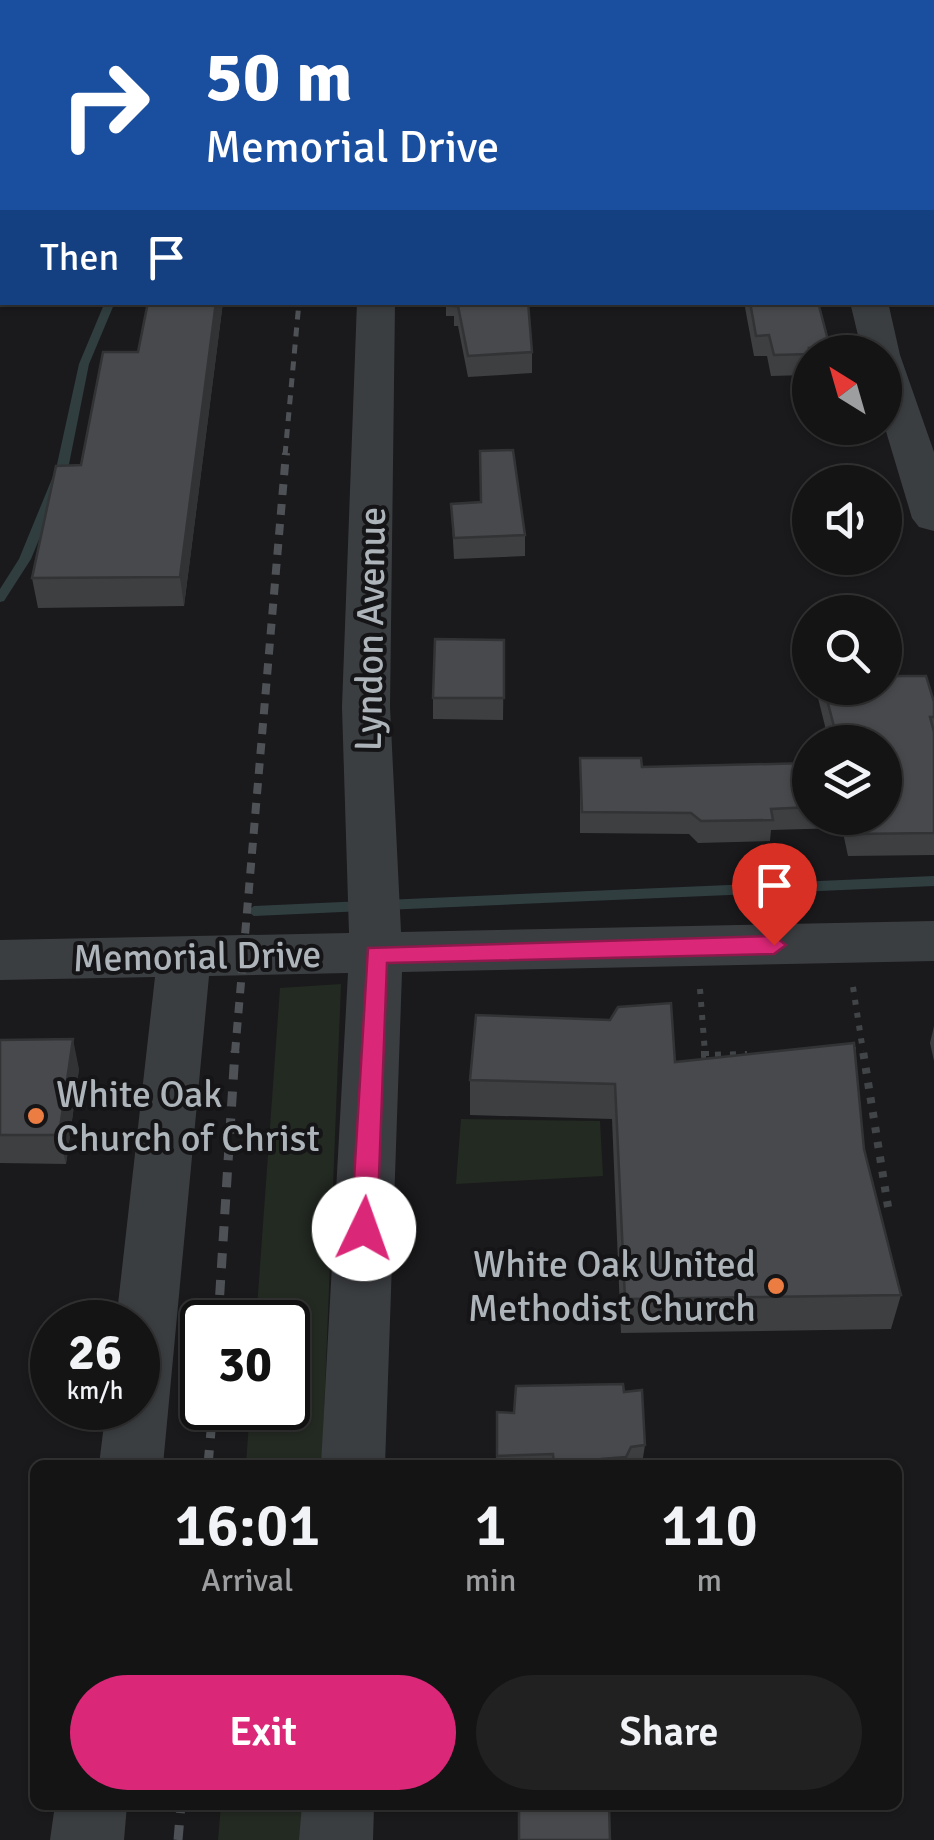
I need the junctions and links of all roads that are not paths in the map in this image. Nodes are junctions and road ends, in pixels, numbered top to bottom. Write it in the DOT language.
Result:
graph roads {
  1 [pos="376,305"];
  2 [pos="870,305"];
  3 [pos="878,335"];
  4 [pos="902,389"];
  5 [pos="916,412"];
  6 [pos="934,518"];
  7 [pos="934,942"];
  8 [pos="184,954"];
  9 [pos="376,954"];
  10 [pos="0,960"];
  11 [pos="148,1300"];
  12 [pos="134,1430"];
  13 [pos="132,1460"];
  14 [pos="353,1460"];
  15 [pos="90,1810"];
  16 [pos="338,1810"];
  17 [pos="87,1840"];
  18 [pos="336,1840"];
  1 -- 9 [label="street, Lyndon Avenue"];
  2 -- 3 [label="street"];
  4 -- 5 [label="street"];
  5 -- 6 [label="street"];
  7 -- 9 [label="street, Memorial Drive"];
  8 -- 9 [label="street, Memorial Drive"];
  8 -- 10 [label="street, Memorial Drive"];
  8 -- 11 [label="street"];
  9 -- 14 [label="street, Lyndon Avenue"];
  12 -- 13 [label="street"];
  15 -- 17 [label="street"];
  16 -- 18 [label="street"];
}
